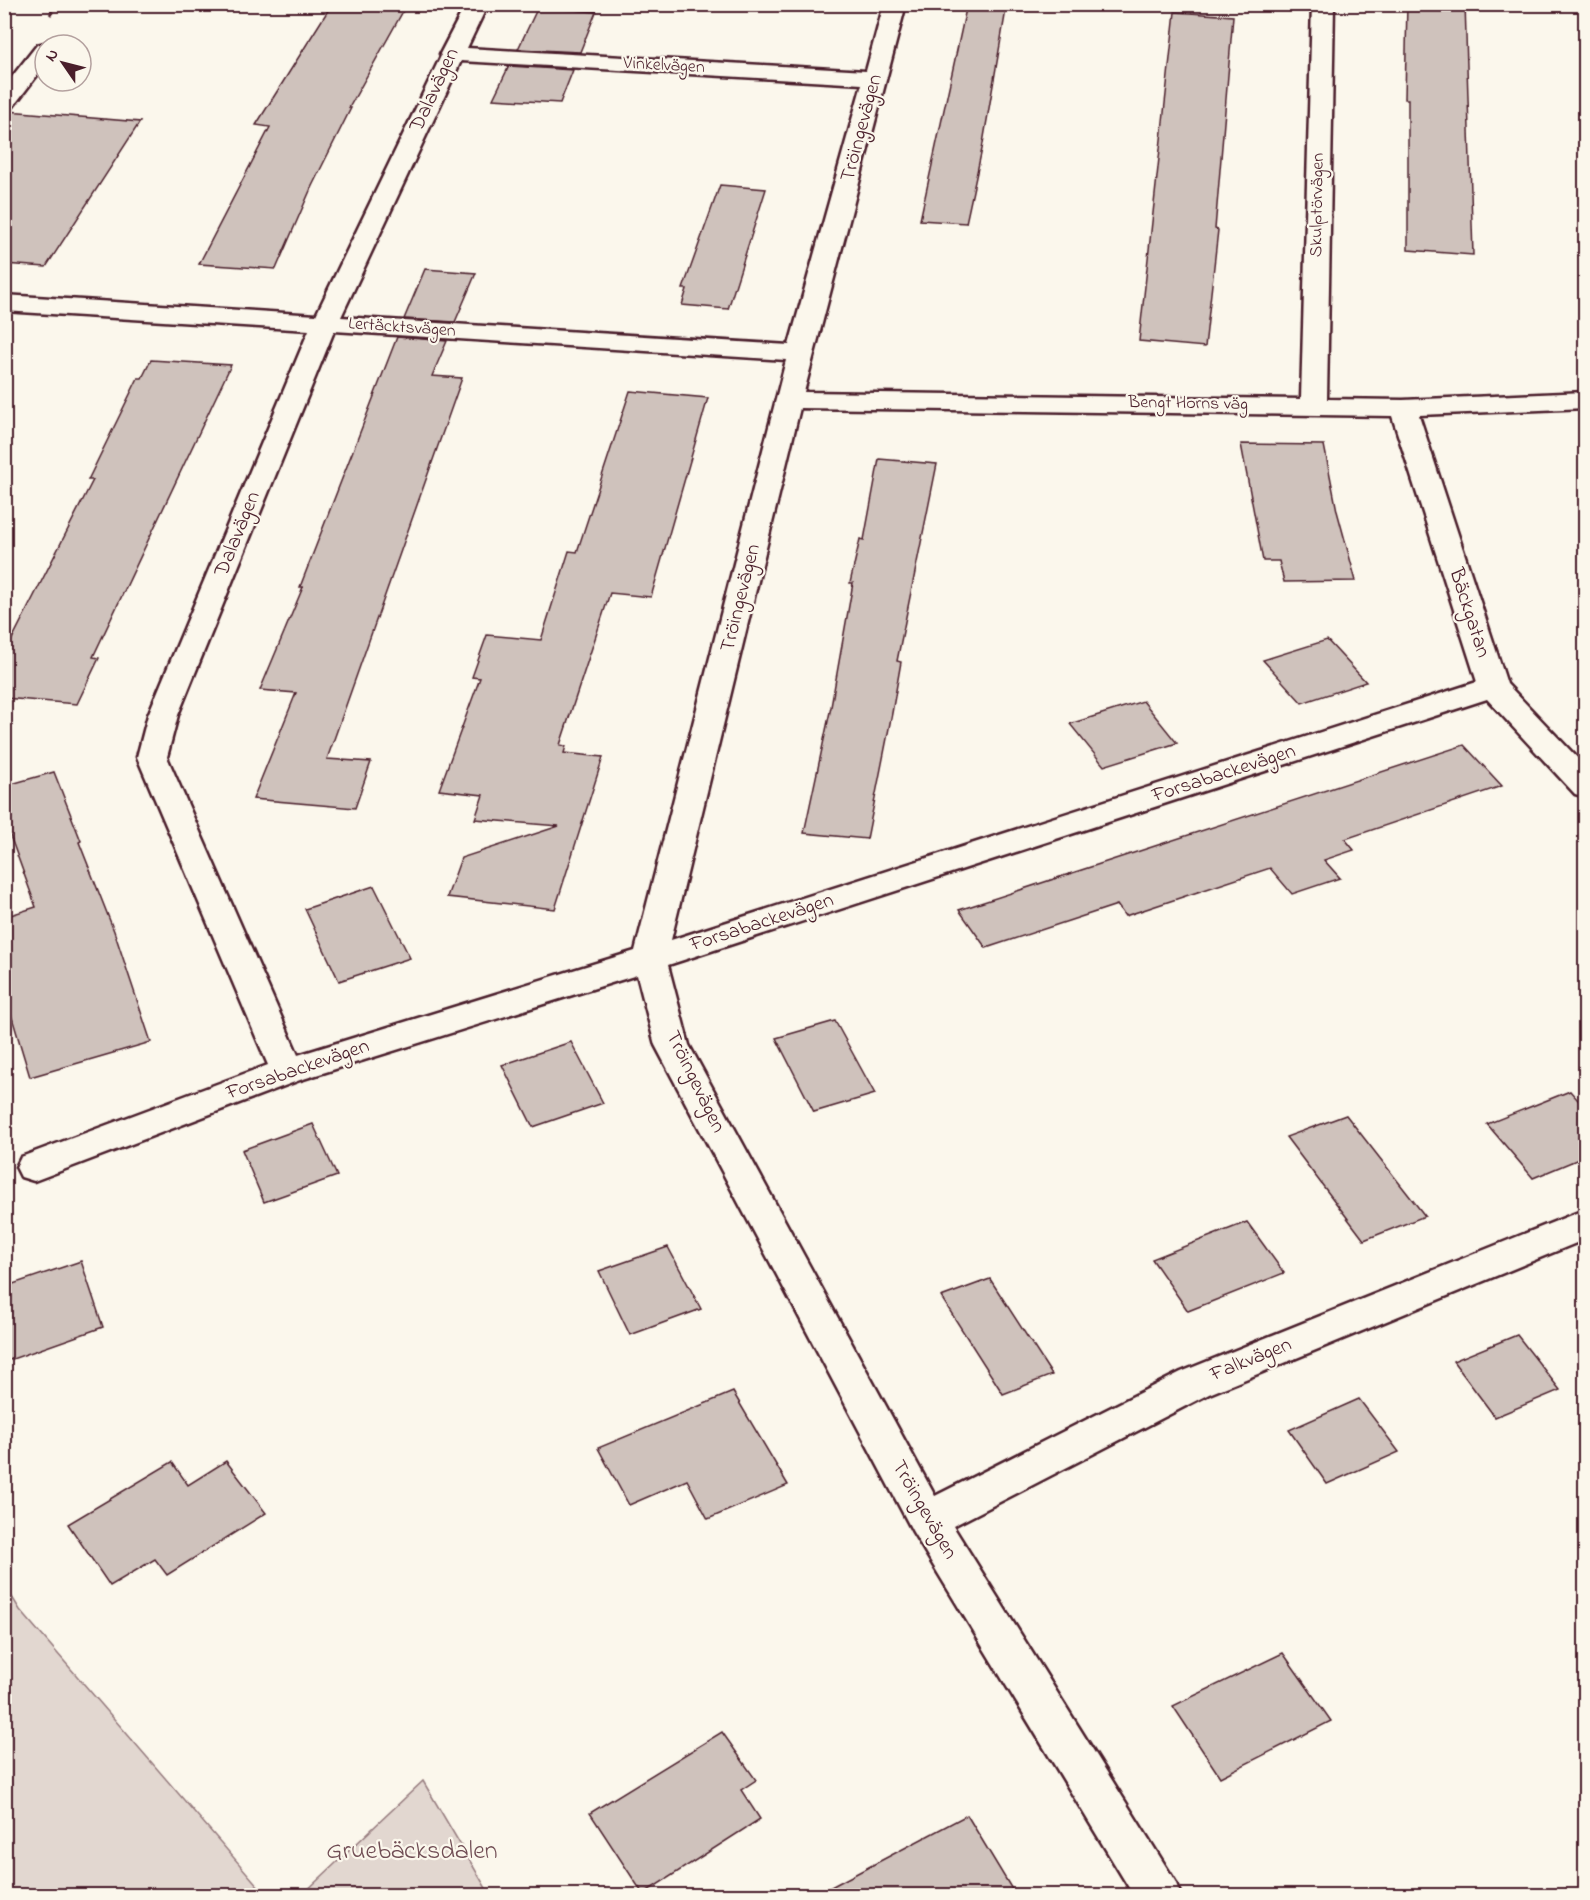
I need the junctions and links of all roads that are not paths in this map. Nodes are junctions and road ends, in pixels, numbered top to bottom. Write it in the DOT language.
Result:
graph roads {
  1 [pos="477,4"];
  2 [pos="895,4"];
  3 [pos="1323,4"];
  4 [pos="451,54"];
  5 [pos="33,66"];
  6 [pos="876,78"];
  7 [pos="4,103"];
  8 [pos="4,303"];
  9 [pos="325,323"];
  10 [pos="800,353"];
  11 [pos="789,400"];
  12 [pos="1586,400"];
  13 [pos="1314,406"];
  14 [pos="1403,408"];
  15 [pos="1493,687"];
  16 [pos="1583,780"];
  17 [pos="650,959"];
  18 [pos="288,1071"];
  19 [pos="33,1167"];
  20 [pos="1586,1223"];
  21 [pos="927,1521"];
  22 [pos="1159,1896"];
  1 -- 4 [label="street, Dalavägen"];
  2 -- 6 [label="street, Tröingevägen"];
  3 -- 13 [label="street, Skulptörvägen"];
  4 -- 6 [label="street, Vinkelvägen"];
  4 -- 9 [label="street, Dalavägen"];
  5 -- 7 [label="street"];
  6 -- 10 [label="street, Tröingevägen"];
  8 -- 9 [label="street, Lertäcktsvägen"];
  9 -- 10 [label="street, Lertäcktsvägen"];
  9 -- 18 [label="street, Dalavägen"];
  10 -- 11 [label="street, Tröingevägen"];
  11 -- 13 [label="street, Bengt Horns väg"];
  11 -- 17 [label="street, Tröingevägen"];
  12 -- 14 [label="street, Bengt Horns väg"];
  13 -- 14 [label="street, Bengt Horns väg"];
  14 -- 15 [label="street, Bäckgatan"];
  15 -- 16 [label="street, Bäckgatan"];
  15 -- 17 [label="street, Forsabackevägen"];
  17 -- 18 [label="street, Forsabackevägen"];
  17 -- 21 [label="street, Tröingevägen"];
  18 -- 19 [label="street, Forsabackevägen"];
  20 -- 21 [label="street, Falkvägen"];
  21 -- 22 [label="street, Tröingevägen"];
}
